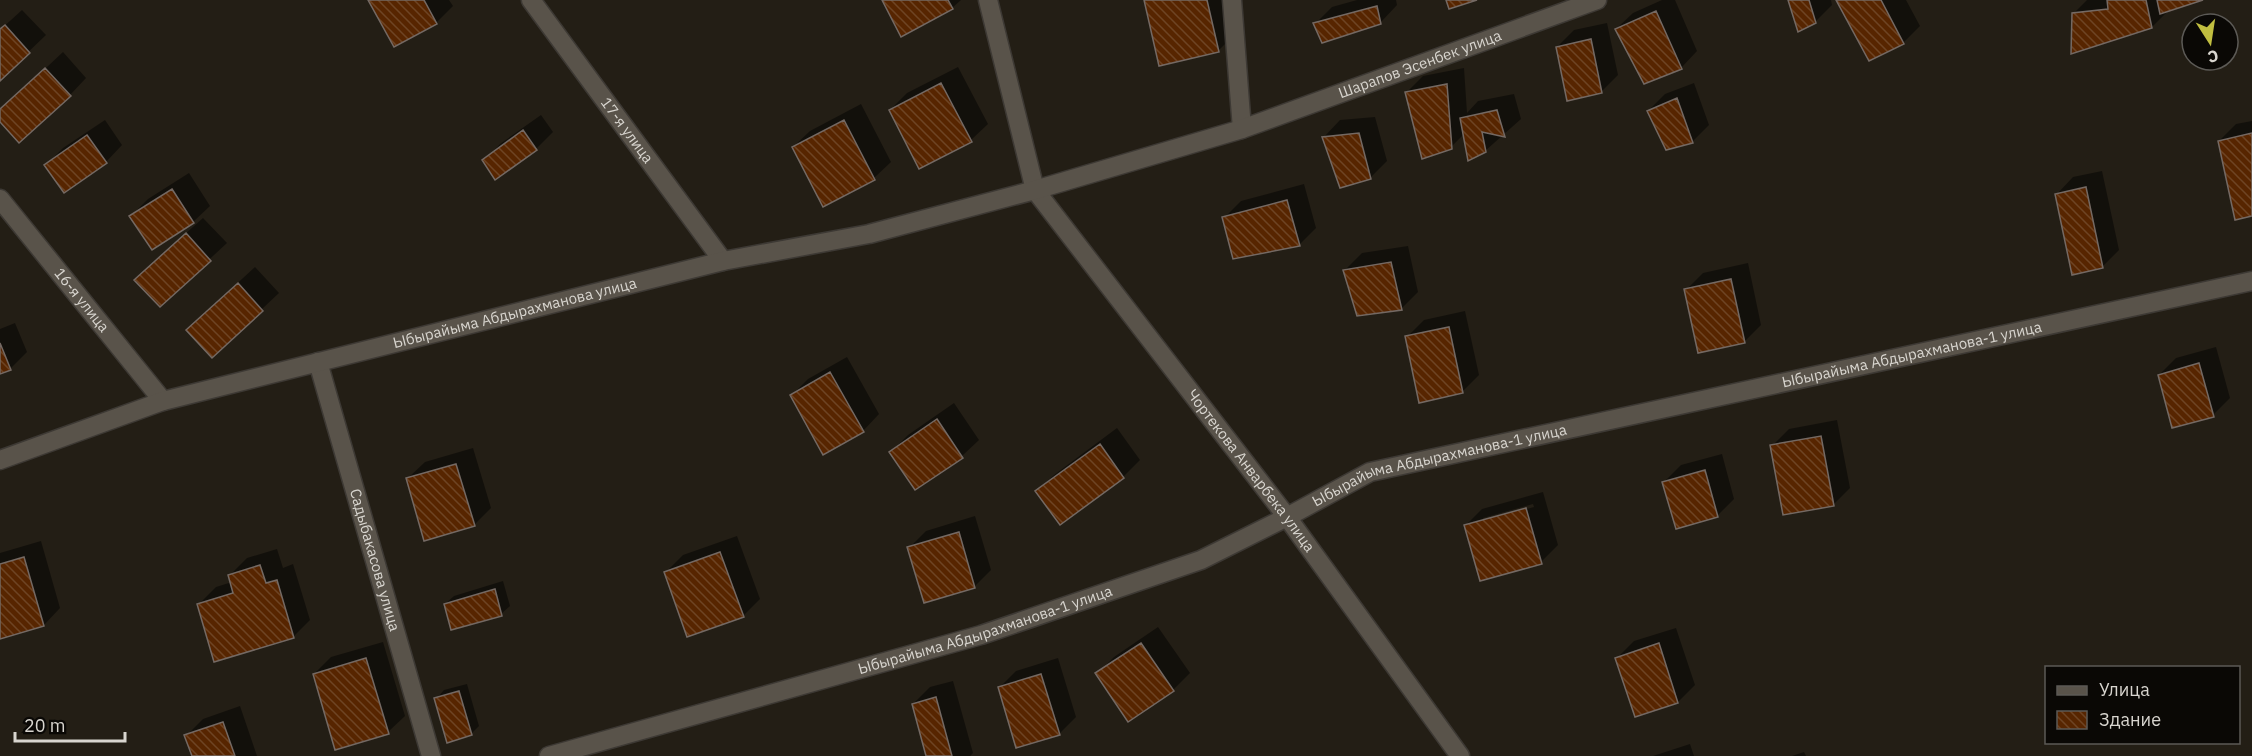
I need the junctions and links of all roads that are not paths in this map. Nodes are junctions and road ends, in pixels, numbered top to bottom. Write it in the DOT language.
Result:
graph roads {
  1 [pos="531,0"];
  2 [pos="988,0"];
  3 [pos="1232,0"];
  4 [pos="1596,0"];
  5 [pos="1242,129"];
  6 [pos="1035,190"];
  7 [pos="0,199"];
  8 [pos="723,261"];
  9 [pos="2252,281"];
  10 [pos="318,362"];
  11 [pos="163,402"];
  12 [pos="0,460"];
  13 [pos="1287,517"];
  14 [pos="431,756"];
  15 [pos="549,756"];
  16 [pos="1460,756"];
  1 -- 8 [label="street, 17-я улица"];
  2 -- 6 [label="street"];
  3 -- 5 [label="street"];
  4 -- 5 [label="street, Шарапов Эсенбек улица"];
  5 -- 6 [label="street, Шарапов Эсенбек улица"];
  6 -- 8 [label="street, Ыбырайыма Абдырахманова улица"];
  6 -- 13 [label="street, Чортекова Анварбека улица"];
  7 -- 11 [label="street, 16-я улица"];
  8 -- 10 [label="street, Ыбырайыма Абдырахманова улица"];
  9 -- 13 [label="street, Ыбырайыма Абдырахманова-1 улица"];
  10 -- 11 [label="street, Ыбырайыма Абдырахманова улица"];
  10 -- 14 [label="street, Садыбакасова улица"];
  11 -- 12 [label="street, Ыбырайыма Абдырахманова улица"];
  13 -- 15 [label="street, Ыбырайыма Абдырахманова-1 улица"];
  13 -- 16 [label="street, Чортекова Анварбека улица"];
}
